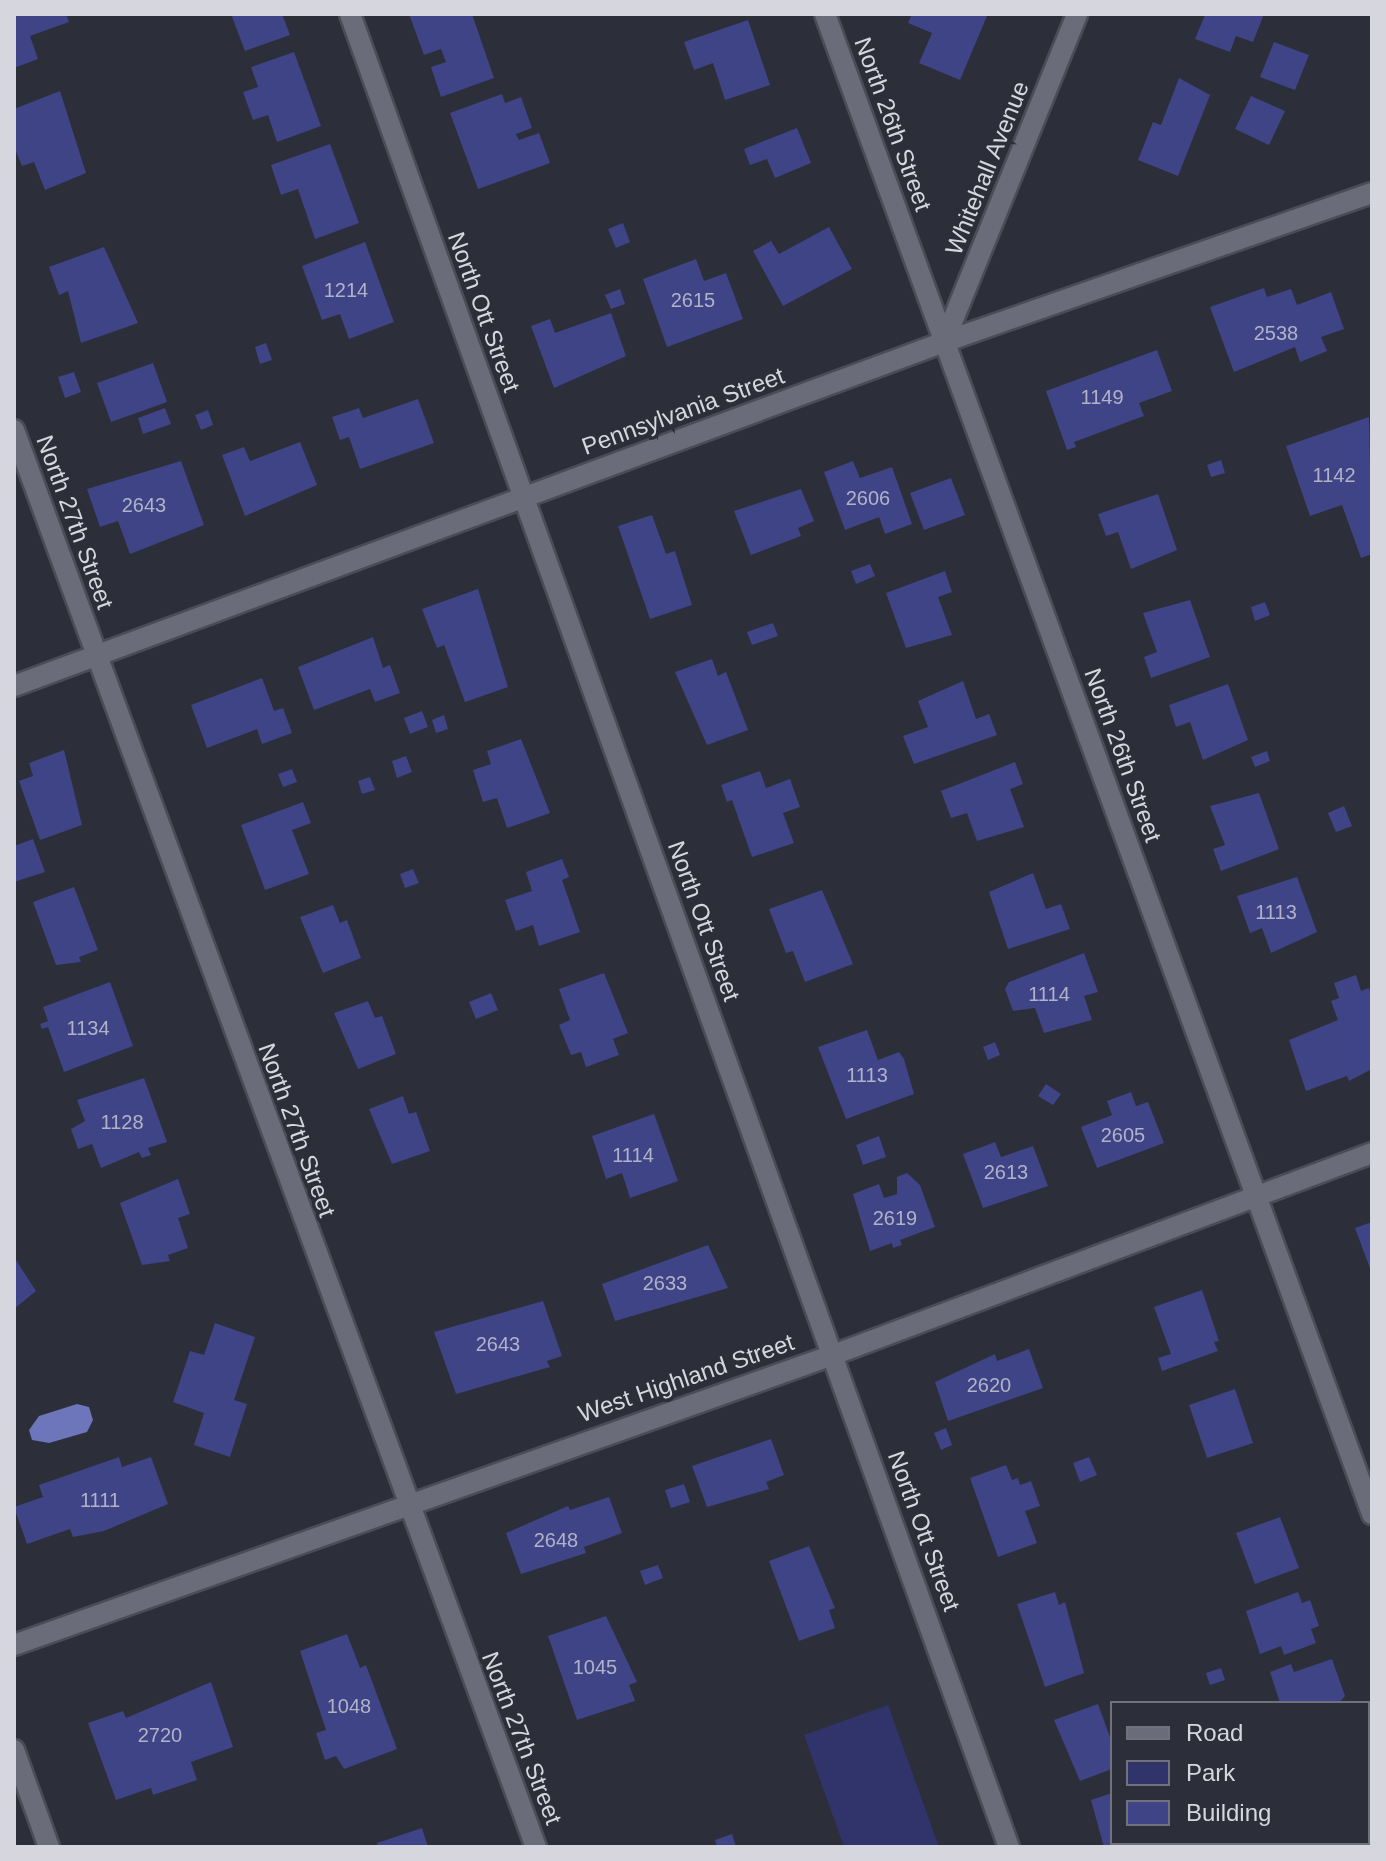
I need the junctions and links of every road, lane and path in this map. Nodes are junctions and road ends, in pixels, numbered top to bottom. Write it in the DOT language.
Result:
graph roads {
  1 [pos="350,14"];
  2 [pos="825,14"];
  3 [pos="1077,14"];
  4 [pos="1372,194"];
  5 [pos="944,342"];
  6 [pos="14,430"];
  7 [pos="524,498"];
  8 [pos="96,656"];
  9 [pos="14,686"];
  10 [pos="1372,1153"];
  11 [pos="1256,1196"];
  12 [pos="833,1355"];
  13 [pos="406,1503"];
  14 [pos="1372,1514"];
  15 [pos="14,1645"];
  16 [pos="14,1750"];
  17 [pos="49,1847"];
  18 [pos="536,1847"];
  19 [pos="1009,1847"];
  1 -- 7 [label="street, North Ott Street"];
  2 -- 5 [label="street, North 26th Street"];
  3 -- 5 [label="street, Whitehall Avenue"];
  4 -- 5 [label="street, Pennsylvania Street"];
  5 -- 7 [label="street, Pennsylvania Street"];
  5 -- 11 [label="street, North 26th Street"];
  6 -- 8 [label="street, North 27th Street"];
  7 -- 8 [label="street, Pennsylvania Street"];
  7 -- 12 [label="street, North Ott Street"];
  8 -- 9 [label="street, Pennsylvania Street"];
  8 -- 13 [label="street, North 27th Street"];
  10 -- 11 [label="street, West Highland Street"];
  11 -- 12 [label="street, West Highland Street"];
  11 -- 14 [label="street, North 26th Street"];
  12 -- 13 [label="street, West Highland Street"];
  12 -- 19 [label="street, North Ott Street"];
  13 -- 15 [label="street, West Highland Street"];
  13 -- 18 [label="street, North 27th Street"];
  16 -- 17 [label="street"];
}
